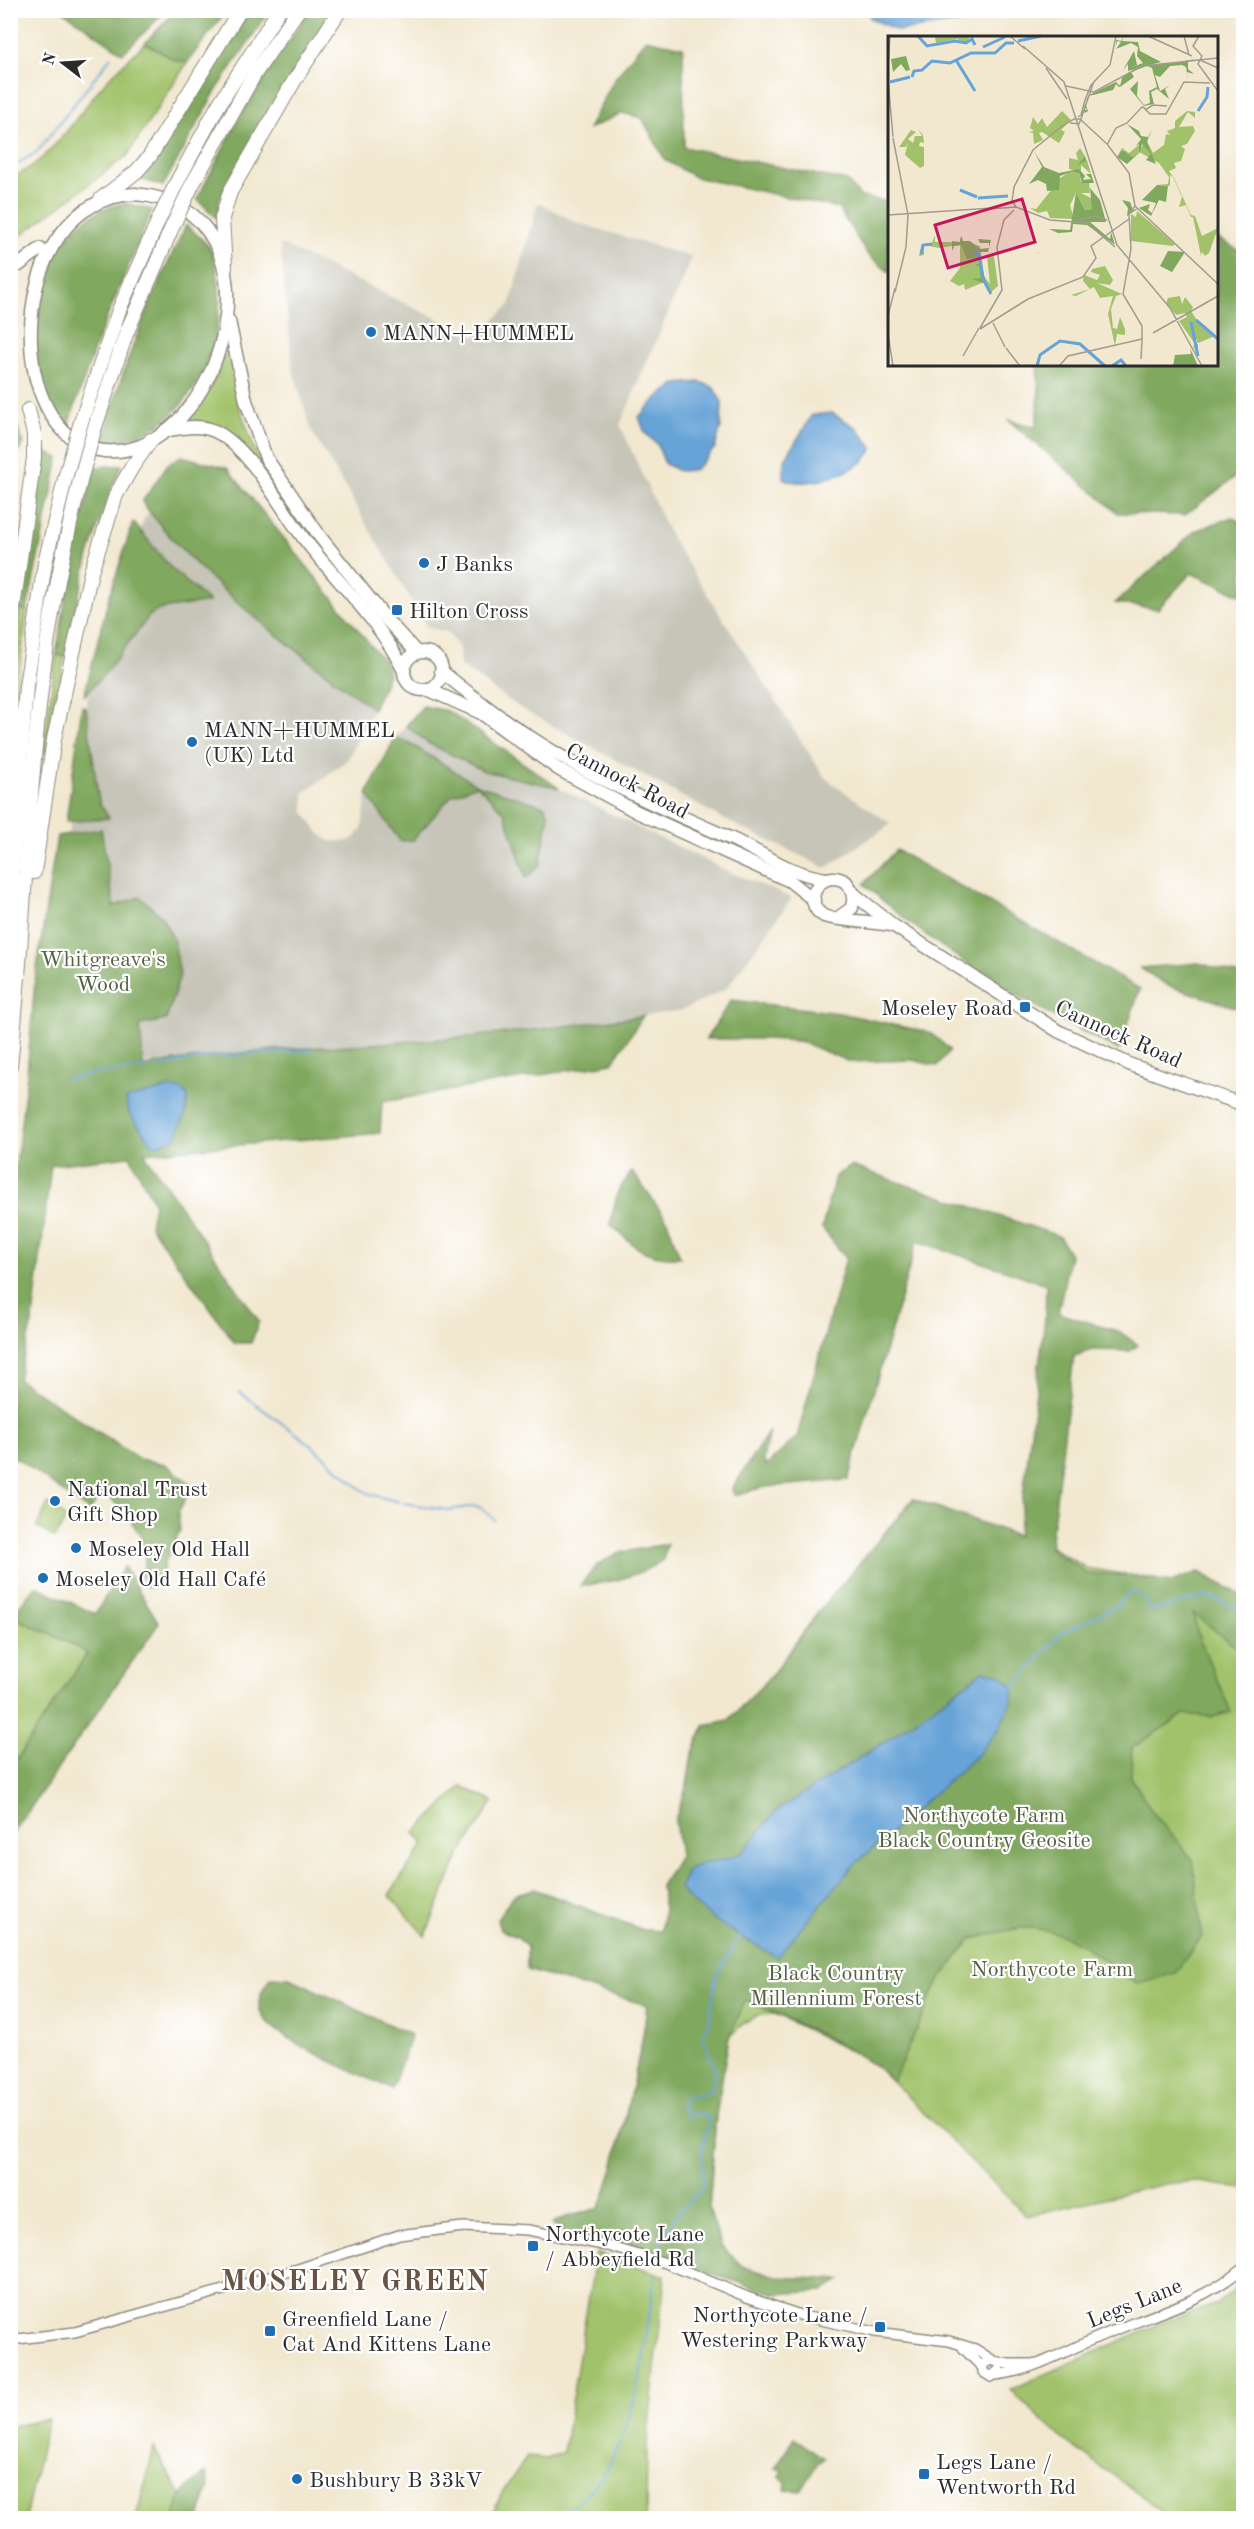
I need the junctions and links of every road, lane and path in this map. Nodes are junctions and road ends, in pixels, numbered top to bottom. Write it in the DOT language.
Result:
graph roads {
  1 [pos="240,10"];
  2 [pos="279,10"];
  3 [pos="298,10"];
  4 [pos="340,10"];
  5 [pos="101,199"];
  6 [pos="48,243"];
  7 [pos="10,268"];
  8 [pos="225,268"];
  9 [pos="28,273"];
  10 [pos="227,311"];
  11 [pos="25,405"];
  12 [pos="164,431"];
  13 [pos="151,440"];
  14 [pos="10,630"];
  15 [pos="417,653"];
  16 [pos="404,671"];
  17 [pos="441,671"];
  18 [pos="427,689"];
  19 [pos="826,879"];
  20 [pos="10,892"];
  21 [pos="854,894"];
  22 [pos="814,900"];
  23 [pos="838,918"];
  24 [pos="894,926"];
  25 [pos="21,966"];
  26 [pos="10,1066"];
  27 [pos="1244,1105"];
  28 [pos="1244,2267"];
  29 [pos="10,2340"];
  30 [pos="959,2345"];
  31 [pos="993,2360"];
  32 [pos="1034,2364"];
  33 [pos="982,2367"];
  34 [pos="996,2375"];
  1 -- 5 [label="highway"];
  2 -- 20 [label="highway, bridge"];
  3 -- 25 [label="highway, bridge"];
  4 -- 8 [label="highway"];
  5 -- 6 [label="highway"];
  5 -- 8 [label="highway"];
  6 -- 7 [label="highway"];
  6 -- 9 [label="highway"];
  8 -- 10 [label="highway"];
  10 -- 12 [label="highway"];
  10 -- 15 [label="highway"];
  11 -- 13 [label="highway"];
  11 -- 14 [label="highway"];
  12 -- 13 [label="highway"];
  12 -- 16 [label="highway"];
  13 -- 25 [label="highway"];
  15 -- 16 [label="highway"];
  15 -- 17 [label="highway"];
  16 -- 18 [label="highway"];
  17 -- 18 [label="highway"];
  17 -- 19 [label="highway, Cannock Road"];
  18 -- 22 [label="highway, Cannock Road"];
  19 -- 21 [label="highway"];
  19 -- 22 [label="highway"];
  21 -- 23 [label="highway"];
  21 -- 24 [label="highway, Cannock Road"];
  22 -- 23 [label="highway"];
  23 -- 24 [label="highway, Cannock Road"];
  24 -- 27 [label="highway, Cannock Road"];
  25 -- 26 [label="highway"];
  28 -- 32 [label="street, Legs Lane"];
  29 -- 30 [label="street"];
  30 -- 31 [label="street"];
  30 -- 33 [label="street"];
  31 -- 32 [label="street, Legs Lane"];
  31 -- 33 [label="street"];
  31 -- 34 [label="street"];
  32 -- 34 [label="street, Legs Lane"];
  33 -- 34 [label="street"];
}
